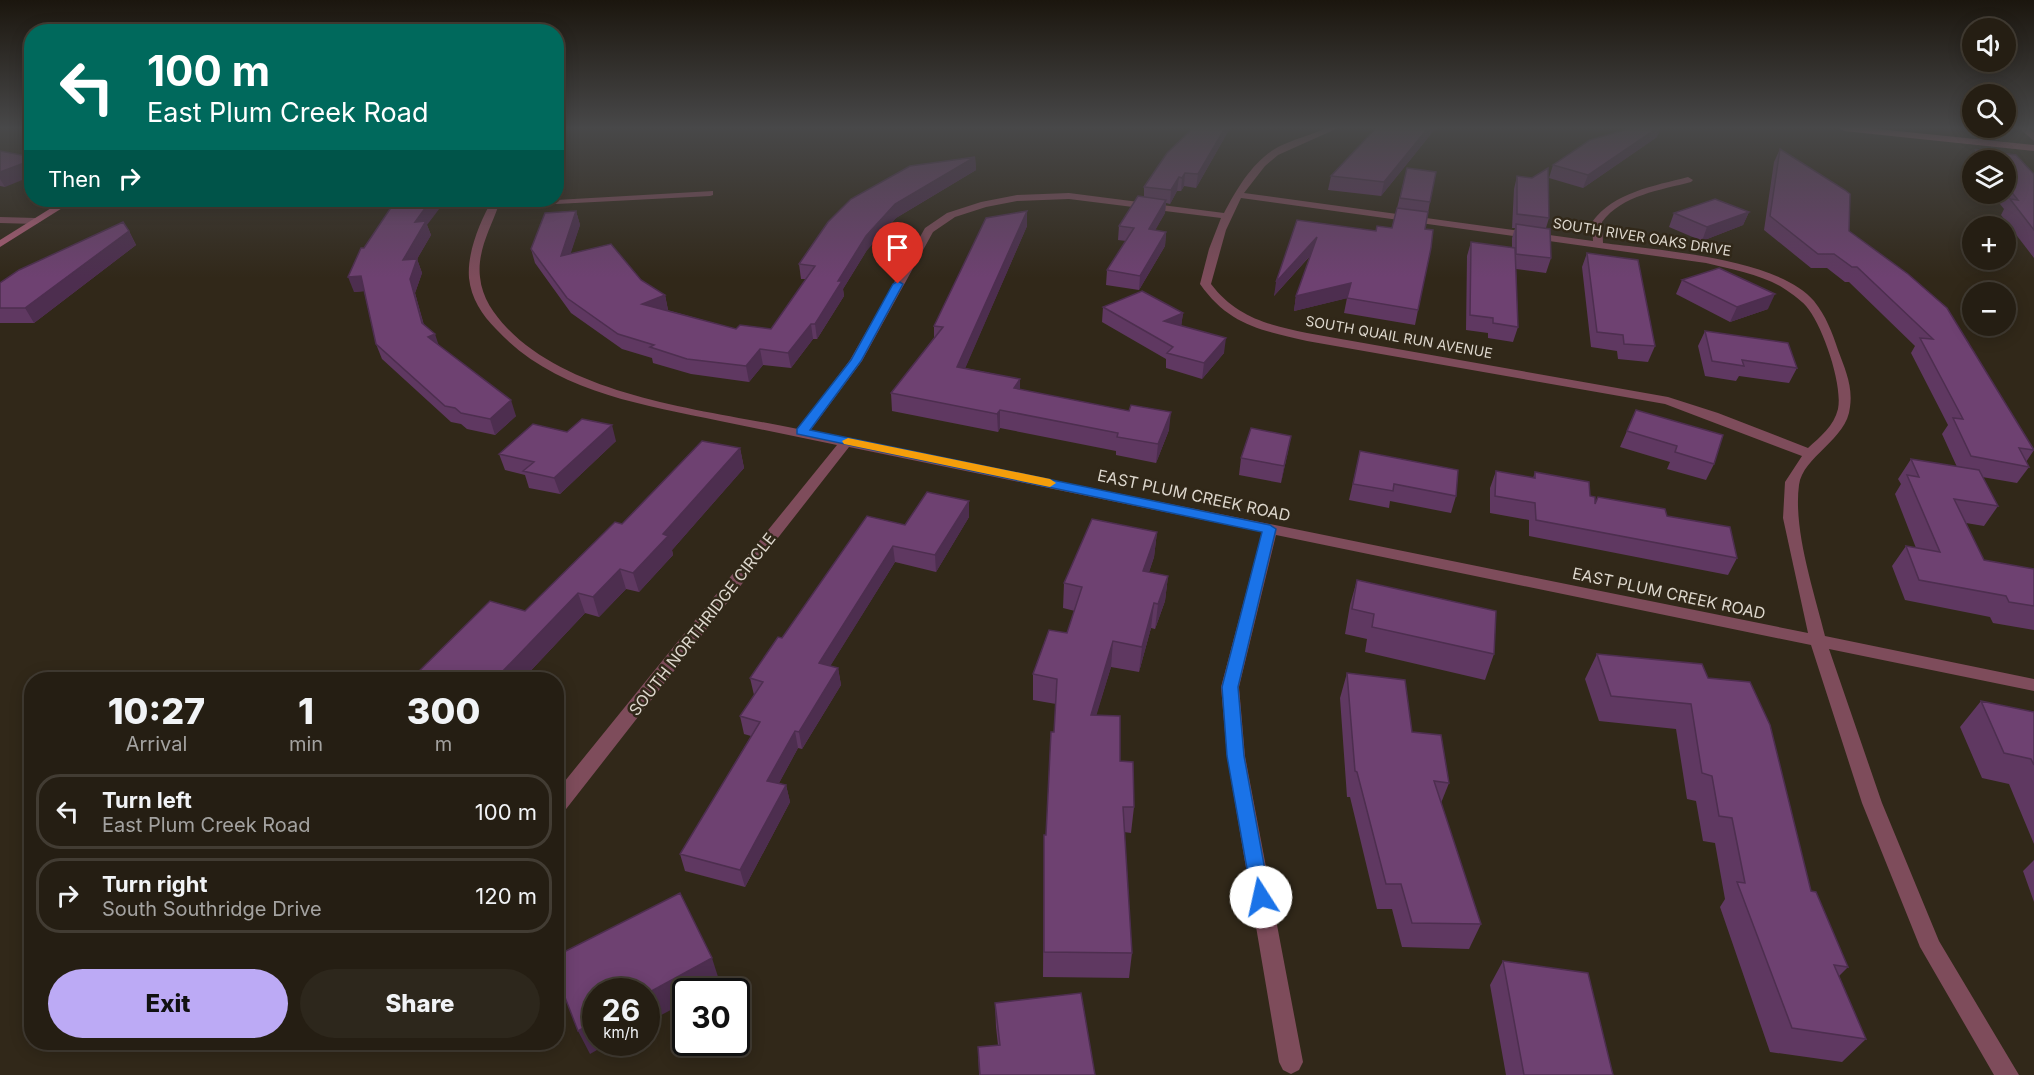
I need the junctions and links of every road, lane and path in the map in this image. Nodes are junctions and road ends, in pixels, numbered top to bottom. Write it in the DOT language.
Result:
graph roads {
  1 [pos="1250,178"];
  2 [pos="1688,180"];
  3 [pos="710,193"];
  4 [pos="1240,195"];
  5 [pos="564,199"];
  6 [pos="59,207"];
  7 [pos="493,207"];
  8 [pos="1226,216"];
  9 [pos="0,220"];
  10 [pos="36,221"];
  11 [pos="0,244"];
  12 [pos="1598,244"];
  13 [pos="802,432"];
  14 [pos="847,441"];
  15 [pos="1810,454"];
  16 [pos="1270,529"];
  17 [pos="1818,642"];
  18 [pos="2034,686"];
  19 [pos="564,797"];
  20 [pos="1291,1062"];
  21 [pos="2007,1075"];
  1 -- 4 [label="street, SOUTH QUAIL RUN AVENUE"];
  2 -- 12 [label="street"];
  3 -- 5 [label="street"];
  4 -- 8 [label="street, SOUTH QUAIL RUN AVENUE"];
  4 -- 12 [label="street, SOUTH RIVER OAKS DRIVE"];
  6 -- 10 [label="main road"];
  7 -- 13 [label="street, EAST PLUM CREEK ROAD"];
  8 -- 13 [label="street"];
  8 -- 15 [label="street, SOUTH QUAIL RUN AVENUE"];
  9 -- 10 [label="street"];
  10 -- 11 [label="main road"];
  12 -- 15 [label="street, SOUTH RIVER OAKS DRIVE"];
  13 -- 14 [label="street, EAST PLUM CREEK ROAD"];
  14 -- 16 [label="street, EAST PLUM CREEK ROAD"];
  14 -- 19 [label="street, SOUTH NORTHRIDGE CIRCLE"];
  15 -- 17 [label="street, SOUTH RIVER OAKS DRIVE"];
  16 -- 17 [label="street, EAST PLUM CREEK ROAD"];
  16 -- 20 [label="street"];
  17 -- 18 [label="street, EAST PLUM CREEK ROAD"];
  17 -- 21 [label="street, SOUTH RIVER OAKS DRIVE"];
}
